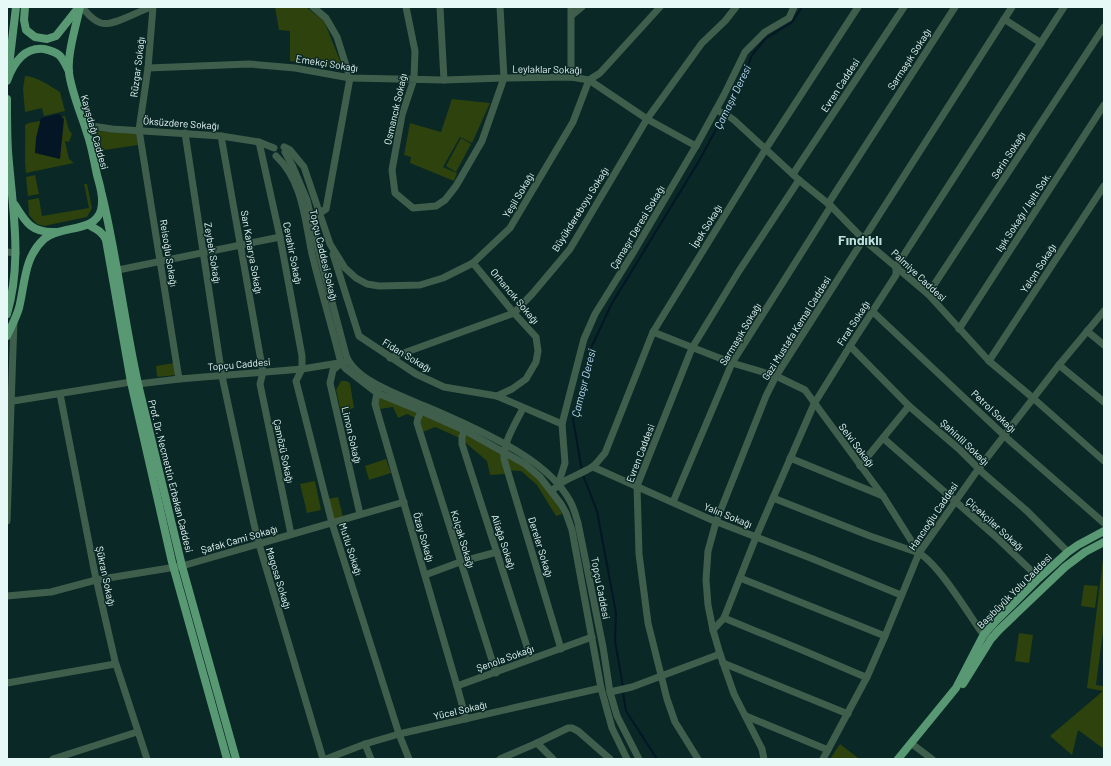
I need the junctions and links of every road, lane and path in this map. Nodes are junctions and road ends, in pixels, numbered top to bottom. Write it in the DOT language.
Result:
graph roads {
  1 [pos="16,7"];
  2 [pos="25,7"];
  3 [pos="80,7"];
  4 [pos="152,7"];
  5 [pos="313,7"];
  6 [pos="406,7"];
  7 [pos="440,7"];
  8 [pos="571,7"];
  9 [pos="582,7"];
  10 [pos="660,7"];
  11 [pos="736,7"];
  12 [pos="794,7"];
  13 [pos="858,7"];
  14 [pos="904,7"];
  15 [pos="955,7"];
  16 [pos="1012,7"];
  17 [pos="1064,7"];
  18 [pos="502,8"];
  19 [pos="572,15"];
  20 [pos="1004,19"];
  21 [pos="1104,27"];
  22 [pos="1041,43"];
  23 [pos="148,68"];
  24 [pos="69,71"];
  25 [pos="571,77"];
  26 [pos="350,78"];
  27 [pos="504,78"];
  28 [pos="414,79"];
  29 [pos="7,80"];
  30 [pos="444,80"];
  31 [pos="589,80"];
  32 [pos="7,99"];
  33 [pos="1104,105"];
  34 [pos="717,111"];
  35 [pos="647,119"];
  36 [pos="86,129"];
  37 [pos="139,130"];
  38 [pos="185,133"];
  39 [pos="221,136"];
  40 [pos="259,142"];
  41 [pos="696,146"];
  42 [pos="274,148"];
  43 [pos="284,150"];
  44 [pos="765,150"];
  45 [pos="8,151"];
  46 [pos="276,156"];
  47 [pos="793,174"];
  48 [pos="799,180"];
  49 [pos="1104,186"];
  50 [pos="102,195"];
  51 [pos="13,203"];
  52 [pos="830,205"];
  53 [pos="319,211"];
  54 [pos="89,225"];
  55 [pos="56,232"];
  56 [pos="280,237"];
  57 [pos="864,240"];
  58 [pos="330,244"];
  59 [pos="240,245"];
  60 [pos="7,252"];
  61 [pos="16,253"];
  62 [pos="203,253"];
  63 [pos="160,262"];
  64 [pos="473,263"];
  65 [pos="896,267"];
  66 [pos="118,270"];
  67 [pos="928,294"];
  68 [pos="872,311"];
  69 [pos="1104,311"];
  70 [pos="514,313"];
  71 [pos="7,314"];
  72 [pos="14,321"];
  73 [pos="959,329"];
  74 [pos="1087,331"];
  75 [pos="653,332"];
  76 [pos="7,336"];
  77 [pos="1104,345"];
  78 [pos="850,346"];
  79 [pos="692,348"];
  80 [pos="390,358"];
  81 [pos="989,361"];
  82 [pos="344,362"];
  83 [pos="732,363"];
  84 [pos="1059,365"];
  85 [pos="302,369"];
  86 [pos="263,372"];
  87 [pos="222,376"];
  88 [pos="776,376"];
  89 [pos="179,379"];
  90 [pos="134,383"];
  91 [pos="378,390"];
  92 [pos="60,394"];
  93 [pos="497,396"];
  94 [pos="1033,398"];
  95 [pos="9,402"];
  96 [pos="1104,402"];
  97 [pos="814,404"];
  98 [pos="909,406"];
  99 [pos="423,408"];
  100 [pos="523,408"];
  101 [pos="562,424"];
  102 [pos="465,428"];
  103 [pos="1005,435"];
  104 [pos="883,438"];
  105 [pos="505,448"];
  106 [pos="790,458"];
  107 [pos="1104,461"];
  108 [pos="860,466"];
  109 [pos="593,467"];
  110 [pos="978,468"];
  111 [pos="558,485"];
  112 [pos="637,486"];
  113 [pos="552,491"];
  114 [pos="883,496"];
  115 [pos="774,498"];
  116 [pos="8,499"];
  117 [pos="955,501"];
  118 [pos="404,502"];
  119 [pos="673,502"];
  120 [pos="360,514"];
  121 [pos="7,521"];
  122 [pos="332,522"];
  123 [pos="716,522"];
  124 [pos="1104,523"];
  125 [pos="1104,531"];
  126 [pos="291,534"];
  127 [pos="756,537"];
  128 [pos="1104,542"];
  129 [pos="259,544"];
  130 [pos="496,552"];
  131 [pos="1068,552"];
  132 [pos="919,553"];
  133 [pos="460,562"];
  134 [pos="178,567"];
  135 [pos="425,575"];
  136 [pos="740,578"];
  137 [pos="1039,578"];
  138 [pos="96,580"];
  139 [pos="901,595"];
  140 [pos="7,596"];
  141 [pos="724,618"];
  142 [pos="713,630"];
  143 [pos="984,634"];
  144 [pos="885,636"];
  145 [pos="592,637"];
  146 [pos="991,639"];
  147 [pos="561,649"];
  148 [pos="720,654"];
  149 [pos="531,659"];
  150 [pos="724,663"];
  151 [pos="116,664"];
  152 [pos="496,672"];
  153 [pos="661,676"];
  154 [pos="867,677"];
  155 [pos="7,683"];
  156 [pos="457,686"];
  157 [pos="601,688"];
  158 [pos="613,692"];
  159 [pos="848,714"];
  160 [pos="746,716"];
  161 [pos="466,719"];
  162 [pos="137,732"];
  163 [pos="399,734"];
  164 [pos="365,744"];
  165 [pos="536,744"];
  166 [pos="914,745"];
  167 [pos="828,750"];
  168 [pos="53,759"];
  169 [pos="147,759"];
  170 [pos="227,759"];
  171 [pos="236,759"];
  172 [pos="324,759"];
  173 [pos="371,759"];
  174 [pos="409,759"];
  175 [pos="500,759"];
  176 [pos="553,759"];
  177 [pos="610,759"];
  178 [pos="627,759"];
  179 [pos="639,759"];
  180 [pos="698,759"];
  181 [pos="764,759"];
  182 [pos="823,759"];
  183 [pos="898,759"];
  184 [pos="905,759"];
  185 [pos="932,759"];
  1 -- 29 [label="main road"];
  2 -- 3 [label="main road"];
  3 -- 4 [label="street"];
  3 -- 24 [label="main road, Kayışdağı Caddesi"];
  4 -- 23 [label="street, Rüzgar Sokağı"];
  5 -- 26 [label="street"];
  6 -- 28 [label="street, Osmancık Sokağı"];
  7 -- 30 [label="street"];
  8 -- 19 [label="street"];
  9 -- 19 [label="street"];
  10 -- 31 [label="street"];
  11 -- 35 [label="street, Büyükdereboyu Sokağı"];
  12 -- 34 [label="street, Çamaşır Deresi Sokağı"];
  13 -- 44 [label="street, İpek Sokağı"];
  14 -- 47 [label="street, Evren Caddesi"];
  15 -- 52 [label="street, Sarmaşık Sokağı"];
  16 -- 20 [label="street, Gazi Mustafa Kemal Caddesi"];
  17 -- 22 [label="street, Fırat Sokağı"];
  18 -- 27 [label="street, Leylaklar Sokağı"];
  19 -- 25 [label="street"];
  20 -- 22 [label="street"];
  20 -- 57 [label="street, Gazi Mustafa Kemal Caddesi"];
  21 -- 67 [label="street, Serin Sokağı"];
  22 -- 65 [label="street, Fırat Sokağı"];
  23 -- 26 [label="street, Emekçi Sokağı"];
  23 -- 37 [label="street, Rüzgar Sokağı"];
  24 -- 29 [label="main road"];
  24 -- 36 [label="main road, Kayışdağı Caddesi"];
  25 -- 27 [label="street, Leylaklar Sokağı"];
  25 -- 31 [label="street, Leylaklar Sokağı"];
  26 -- 28 [label="street, Emekçi Sokağı"];
  26 -- 53 [label="street"];
  27 -- 28 [label="street, Osmancık Sokağı"];
  27 -- 30 [label="street, Emekçi Sokağı"];
  28 -- 30 [label="street, Emekçi Sokağı"];
  31 -- 35 [label="street"];
  31 -- 64 [label="street, Yeşil Sokağı"];
  32 -- 45 [label="main road"];
  33 -- 73 [label="street, Işık Sokağı / Işıltı Sok."];
  34 -- 41 [label="street, Çamaşır Deresi Sokağı"];
  34 -- 44 [label="street, Palmiye Caddesi"];
  35 -- 41 [label="street"];
  35 -- 70 [label="street, Büyükdereboyu Sokağı"];
  36 -- 37 [label="street, Öksüzdere Sokağı"];
  36 -- 50 [label="main road, Kayışdağı Caddesi"];
  37 -- 38 [label="street, Öksüzdere Sokağı"];
  37 -- 63 [label="street, Reisoğlu Sokağı"];
  38 -- 39 [label="street, Öksüzdere Sokağı"];
  38 -- 62 [label="street, Zeybek Sokağı"];
  39 -- 40 [label="street, Öksüzdere Sokağı"];
  39 -- 59 [label="street, Sarı Kanarya Sokağı"];
  40 -- 42 [label="street, Öksüzdere Sokağı"];
  40 -- 56 [label="street, Cevahir Sokağı"];
  41 -- 101 [label="street, Çamaşır Deresi Sokağı"];
  42 -- 43 [label="street"];
  42 -- 46 [label="street"];
  43 -- 46 [label="street"];
  43 -- 53 [label="street"];
  43 -- 82 [label="street"];
  44 -- 47 [label="street, Palmiye Caddesi"];
  44 -- 75 [label="street, İpek Sokağı"];
  45 -- 51 [label="main road"];
  46 -- 82 [label="street, Topçu Caddesi Sokağı"];
  47 -- 48 [label="street, Palmiye Caddesi"];
  48 -- 52 [label="street, Palmiye Caddesi"];
  48 -- 79 [label="street, Evren Caddesi"];
  49 -- 81 [label="street, Yalçın Sokağı"];
  50 -- 54 [label="main road, Kayışdağı Caddesi"];
  50 -- 66 [label="main road, Prof. Dr. Necmettin Erbakan Caddesi"];
  51 -- 55 [label="main road"];
  51 -- 61 [label="main road"];
  52 -- 57 [label="street, Palmiye Caddesi"];
  52 -- 83 [label="street, Sarmaşık Sokağı"];
  53 -- 58 [label="street, Yeşil Sokağı"];
  54 -- 55 [label="main road"];
  54 -- 90 [label="main road, Prof. Dr. Necmettin Erbakan Caddesi"];
  55 -- 72 [label="main road"];
  56 -- 59 [label="street"];
  56 -- 85 [label="street, Cevahir Sokağı"];
  57 -- 65 [label="street, Palmiye Caddesi"];
  57 -- 88 [label="street, Gazi Mustafa Kemal Caddesi"];
  58 -- 64 [label="street, Yeşil Sokağı"];
  58 -- 80 [label="street, Fidan Sokağı"];
  59 -- 62 [label="street"];
  59 -- 86 [label="street, Sarı Kanarya Sokağı"];
  60 -- 61 [label="street"];
  61 -- 71 [label="main road"];
  62 -- 63 [label="street"];
  62 -- 87 [label="street, Zeybek Sokağı"];
  63 -- 66 [label="street"];
  63 -- 89 [label="street, Reisoğlu Sokağı"];
  64 -- 70 [label="street, Orhancık Sokağı"];
  65 -- 67 [label="street, Palmiye Caddesi"];
  65 -- 68 [label="street, Fırat Sokağı"];
  66 -- 90 [label="main road, Prof. Dr. Necmettin Erbakan Caddesi"];
  67 -- 73 [label="street, Palmiye Caddesi"];
  68 -- 78 [label="street, Fırat Sokağı"];
  68 -- 103 [label="street, Petrol Sokağı"];
  69 -- 74 [label="street, Hancıoğlu Caddesi"];
  70 -- 80 [label="street, Büyükdereboyu Sokağı"];
  70 -- 93 [label="street, Orhancık Sokağı"];
  72 -- 76 [label="main road"];
  72 -- 95 [label="street"];
  73 -- 81 [label="street, Palmiye Caddesi"];
  74 -- 77 [label="street"];
  74 -- 84 [label="street, Hancıoğlu Caddesi"];
  75 -- 79 [label="street, Selvi Sokağı"];
  75 -- 109 [label="street, İpek Sokağı"];
  78 -- 97 [label="street, Fırat Sokağı"];
  78 -- 98 [label="street, Şahinlil Sokağı"];
  79 -- 83 [label="street, Selvi Sokağı"];
  79 -- 112 [label="street, Evren Caddesi"];
  80 -- 93 [label="street, Fidan Sokağı"];
  81 -- 94 [label="street, Palmiye Caddesi"];
  82 -- 85 [label="street, Topçu Caddesi"];
  82 -- 91 [label="street, Topçu Caddesi"];
  82 -- 120 [label="street, Limon Sokağı"];
  83 -- 88 [label="street, Selvi Sokağı"];
  83 -- 119 [label="street, Sarmaşık Sokağı"];
  84 -- 94 [label="street, Hancıoğlu Caddesi"];
  84 -- 96 [label="street"];
  85 -- 86 [label="street, Topçu Caddesi"];
  85 -- 122 [label="street, Mutlu Sokağı"];
  86 -- 87 [label="street, Topçu Caddesi"];
  86 -- 126 [label="street, Çamözü Sokağı"];
  87 -- 89 [label="street, Topçu Caddesi"];
  87 -- 129 [label="street, Magosa Sokağı"];
  88 -- 97 [label="street, Selvi Sokağı"];
  88 -- 123 [label="street, Gazi Mustafa Kemal Caddesi"];
  89 -- 90 [label="street, Topçu Caddesi"];
  90 -- 92 [label="street, Topçu Caddesi"];
  90 -- 134 [label="main road, Prof. Dr. Necmettin Erbakan Caddesi"];
  91 -- 99 [label="street, Topçu Caddesi"];
  91 -- 118 [label="street, Özay Sokağı"];
  92 -- 95 [label="street, Topçu Caddesi"];
  92 -- 138 [label="street, Şükran Sokağı"];
  93 -- 100 [label="street, Fidan Sokağı"];
  94 -- 103 [label="street, Hancıoğlu Caddesi"];
  94 -- 107 [label="street, Palmiye Caddesi"];
  95 -- 116 [label="street"];
  97 -- 106 [label="street, Fırat Sokağı"];
  97 -- 108 [label="street, Selvi Sokağı"];
  98 -- 104 [label="street"];
  98 -- 110 [label="street, Şahinlil Sokağı"];
  99 -- 102 [label="street, Topçu Caddesi"];
  99 -- 133 [label="street, Kolçak Sokağı"];
  100 -- 101 [label="street, Fidan Sokağı"];
  100 -- 105 [label="street"];
  101 -- 111 [label="street, Çamaşır Deresi Sokağı"];
  102 -- 105 [label="street, Topçu Caddesi"];
  102 -- 130 [label="street, Aliağa Sokağı"];
  103 -- 110 [label="street, Hancıoğlu Caddesi"];
  103 -- 124 [label="street, Petrol Sokağı"];
  104 -- 108 [label="street"];
  104 -- 117 [label="street, Çiçekçiler Sokağı"];
  105 -- 111 [label="street, Topçu Caddesi"];
  105 -- 113 [label="street, Topçu Caddesi"];
  105 -- 147 [label="street, Dereler Sokağı"];
  106 -- 114 [label="street"];
  106 -- 115 [label="street, Fırat Sokağı"];
  108 -- 114 [label="street, Selvi Sokağı"];
  109 -- 111 [label="street"];
  109 -- 112 [label="street, Yalın Sokağı"];
  110 -- 117 [label="street, Hancıoğlu Caddesi"];
  110 -- 131 [label="street, Şahinlil Sokağı"];
  111 -- 113 [label="street"];
  111 -- 158 [label="street, Topçu Caddesi"];
  112 -- 119 [label="street, Yalın Sokağı"];
  112 -- 153 [label="street, Evren Caddesi"];
  113 -- 145 [label="street, Topçu Caddesi"];
  114 -- 132 [label="street, Selvi Sokağı"];
  115 -- 127 [label="street, Fırat Sokağı"];
  115 -- 132 [label="street"];
  116 -- 121 [label="street"];
  117 -- 132 [label="street, Hancıoğlu Caddesi"];
  117 -- 137 [label="street, Çiçekçiler Sokağı"];
  118 -- 120 [label="street, Şafak Cami Sokağı"];
  118 -- 135 [label="street, Özay Sokağı"];
  119 -- 123 [label="street, Yalın Sokağı"];
  120 -- 122 [label="street, Şafak Cami Sokağı"];
  122 -- 126 [label="street, Şafak Cami Sokağı"];
  122 -- 163 [label="street, Mutlu Sokağı"];
  123 -- 127 [label="street, Yalın Sokağı"];
  123 -- 142 [label="street, Gazi Mustafa Kemal Caddesi"];
  125 -- 131 [label="main road, Başıbüyük Yolu Caddesi"];
  126 -- 129 [label="street, Şafak Cami Sokağı"];
  127 -- 136 [label="street, Fırat Sokağı"];
  127 -- 139 [label="street, Yalın Sokağı"];
  128 -- 146 [label="main road, Başıbüyük Yolu Caddesi"];
  129 -- 134 [label="street, Şafak Cami Sokağı"];
  129 -- 172 [label="street, Magosa Sokağı"];
  130 -- 133 [label="street"];
  130 -- 149 [label="street, Aliağa Sokağı"];
  131 -- 137 [label="main road, Başıbüyük Yolu Caddesi"];
  132 -- 139 [label="street, Hancıoğlu Caddesi"];
  132 -- 143 [label="street, Selvi Sokağı"];
  133 -- 135 [label="street"];
  133 -- 152 [label="street, Kolçak Sokağı"];
  134 -- 138 [label="street, Şafak Cami Sokağı"];
  134 -- 170 [label="main road, Prof. Dr. Necmettin Erbakan Caddesi"];
  134 -- 171 [label="main road, Prof. Dr. Necmettin Erbakan Caddesi"];
  135 -- 156 [label="street, Özay Sokağı"];
  136 -- 141 [label="street, Fırat Sokağı"];
  136 -- 144 [label="street"];
  137 -- 143 [label="main road, Başıbüyük Yolu Caddesi"];
  138 -- 140 [label="street, Şafak Cami Sokağı"];
  138 -- 151 [label="street, Şükran Sokağı"];
  139 -- 144 [label="street, Hancıoğlu Caddesi"];
  141 -- 142 [label="street, Fırat Sokağı"];
  141 -- 154 [label="street"];
  142 -- 148 [label="street, Gazi Mustafa Kemal Caddesi"];
  143 -- 146 [label="street, Selvi Sokağı"];
  143 -- 166 [label="main road, Başıbüyük Yolu Caddesi"];
  144 -- 154 [label="street, Hancıoğlu Caddesi"];
  145 -- 147 [label="street, Şenola Sokağı"];
  145 -- 157 [label="street, Topçu Caddesi"];
  146 -- 166 [label="main road, Başıbüyük Yolu Caddesi"];
  147 -- 149 [label="street, Şenola Sokağı"];
  148 -- 150 [label="street, Gazi Mustafa Kemal Caddesi"];
  148 -- 153 [label="street"];
  149 -- 152 [label="street, Şenola Sokağı"];
  150 -- 159 [label="street"];
  150 -- 160 [label="street, Gazi Mustafa Kemal Caddesi"];
  151 -- 155 [label="street"];
  151 -- 162 [label="street, Şükran Sokağı"];
  152 -- 156 [label="street, Şenola Sokağı"];
  153 -- 158 [label="street"];
  153 -- 180 [label="street, Evren Caddesi"];
  154 -- 159 [label="street, Hancıoğlu Caddesi"];
  156 -- 161 [label="street"];
  157 -- 161 [label="street, Yücel Sokağı"];
  157 -- 178 [label="street, Topçu Caddesi"];
  158 -- 179 [label="street, Topçu Caddesi"];
  159 -- 167 [label="street, Hancıoğlu Caddesi"];
  160 -- 167 [label="street"];
  160 -- 181 [label="street, Gazi Mustafa Kemal Caddesi"];
  161 -- 163 [label="street, Yücel Sokağı"];
  162 -- 168 [label="street"];
  162 -- 169 [label="street, Şükran Sokağı"];
  163 -- 164 [label="street, Yücel Sokağı"];
  163 -- 174 [label="street, Mutlu Sokağı"];
  164 -- 172 [label="street, Yücel Sokağı"];
  164 -- 173 [label="street"];
  165 -- 175 [label="street"];
  165 -- 176 [label="street"];
  165 -- 177 [label="street"];
  166 -- 183 [label="main road, Başıbüyük Yolu Caddesi"];
  166 -- 184 [label="main road, Başıbüyük Yolu Caddesi"];
  166 -- 185 [label="street"];
  167 -- 182 [label="street, Hancıoğlu Caddesi"];
}
